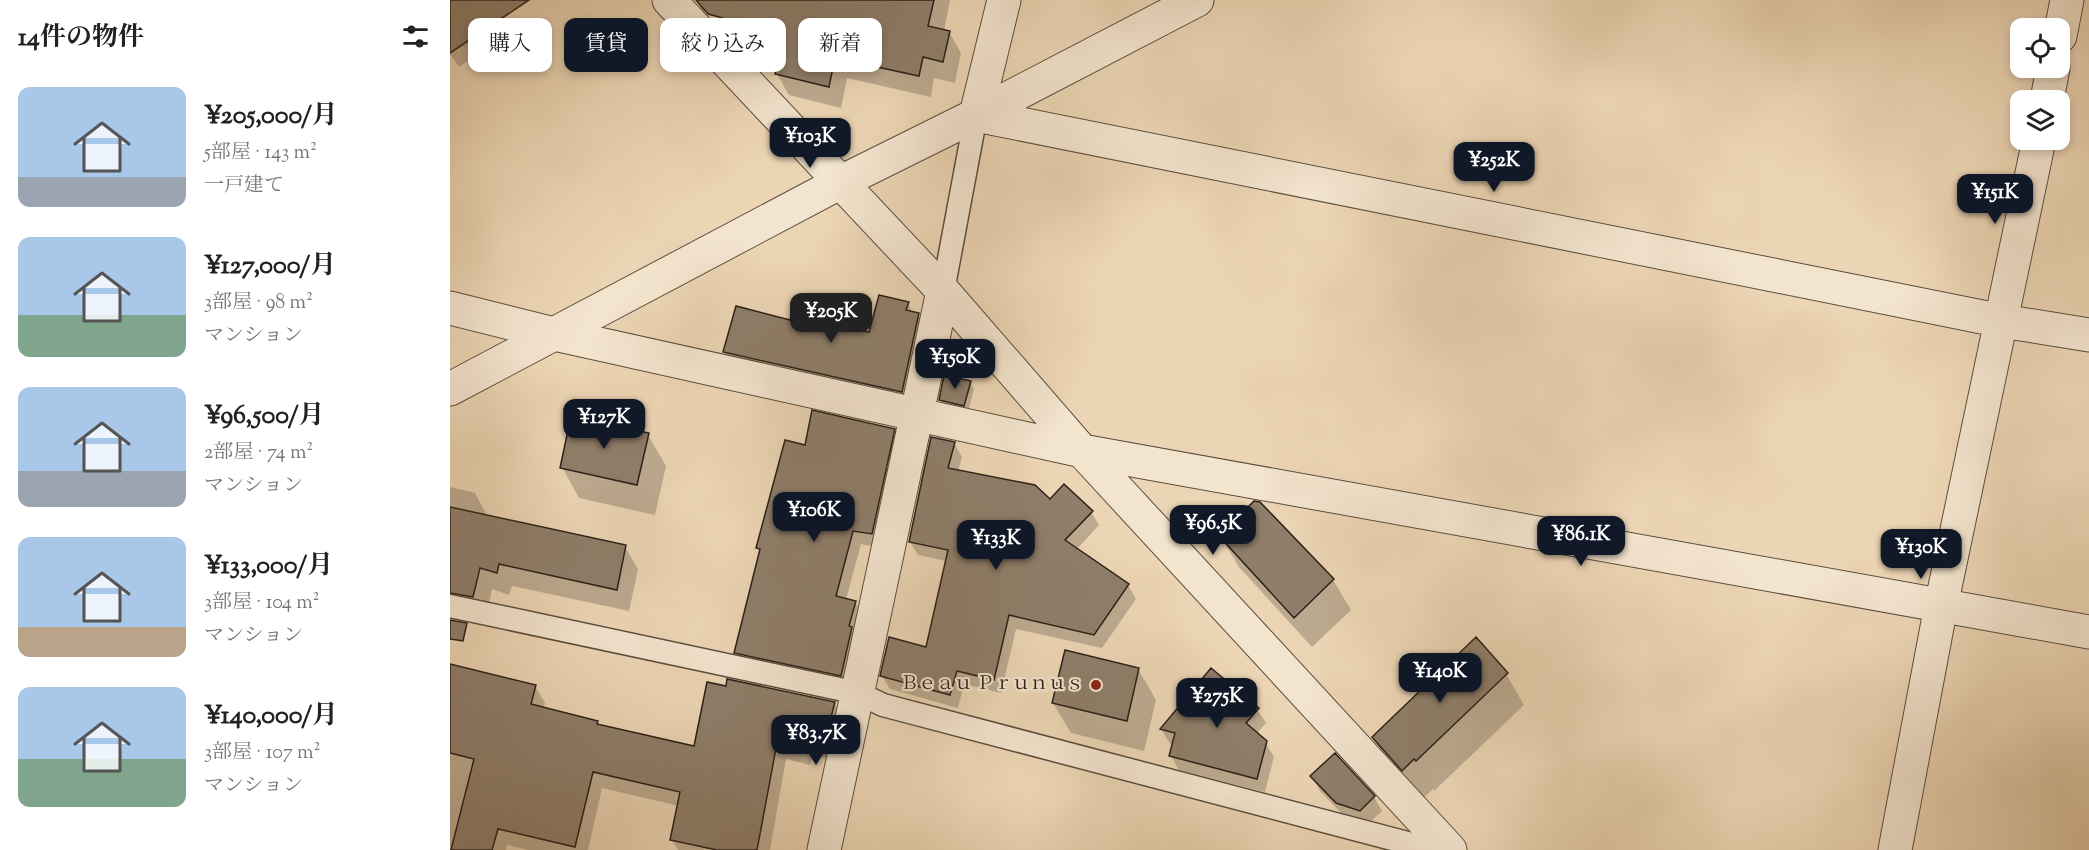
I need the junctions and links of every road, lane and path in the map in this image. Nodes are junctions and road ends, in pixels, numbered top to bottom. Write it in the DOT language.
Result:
graph roads {
  1 [pos="669,0"];
  2 [pos="1004,0"];
  3 [pos="1197,0"];
  4 [pos="2067,0"];
  5 [pos="2064,18"];
  6 [pos="976,116"];
  7 [pos="2037,150"];
  8 [pos="841,182"];
  9 [pos="943,291"];
  10 [pos="450,308"];
  11 [pos="2002,321"];
  12 [pos="554,334"];
  13 [pos="2089,335"];
  14 [pos="450,389"];
  15 [pos="917,415"];
  16 [pos="1082,451"];
  17 [pos="450,606"];
  18 [pos="1941,606"];
  19 [pos="2089,632"];
  20 [pos="858,693"];
  21 [pos="824,850"];
  22 [pos="1434,850"];
  23 [pos="1450,850"];
  24 [pos="1895,850"];
  1 -- 8 [label="street"];
  2 -- 6 [label="street"];
  3 -- 6 [label="street"];
  4 -- 5 [label="street"];
  6 -- 8 [label="street"];
  6 -- 9 [label="lane"];
  6 -- 11 [label="street"];
  7 -- 11 [label="street"];
  8 -- 9 [label="street"];
  8 -- 12 [label="street"];
  9 -- 15 [label="street"];
  9 -- 16 [label="street"];
  10 -- 12 [label="street"];
  11 -- 13 [label="street"];
  11 -- 18 [label="street"];
  12 -- 14 [label="street"];
  12 -- 15 [label="street"];
  15 -- 16 [label="street"];
  15 -- 20 [label="street"];
  16 -- 18 [label="street"];
  16 -- 23 [label="street"];
  17 -- 20 [label="lane"];
  18 -- 19 [label="street"];
  18 -- 24 [label="street"];
  20 -- 21 [label="street"];
  20 -- 22 [label="lane"];
}
